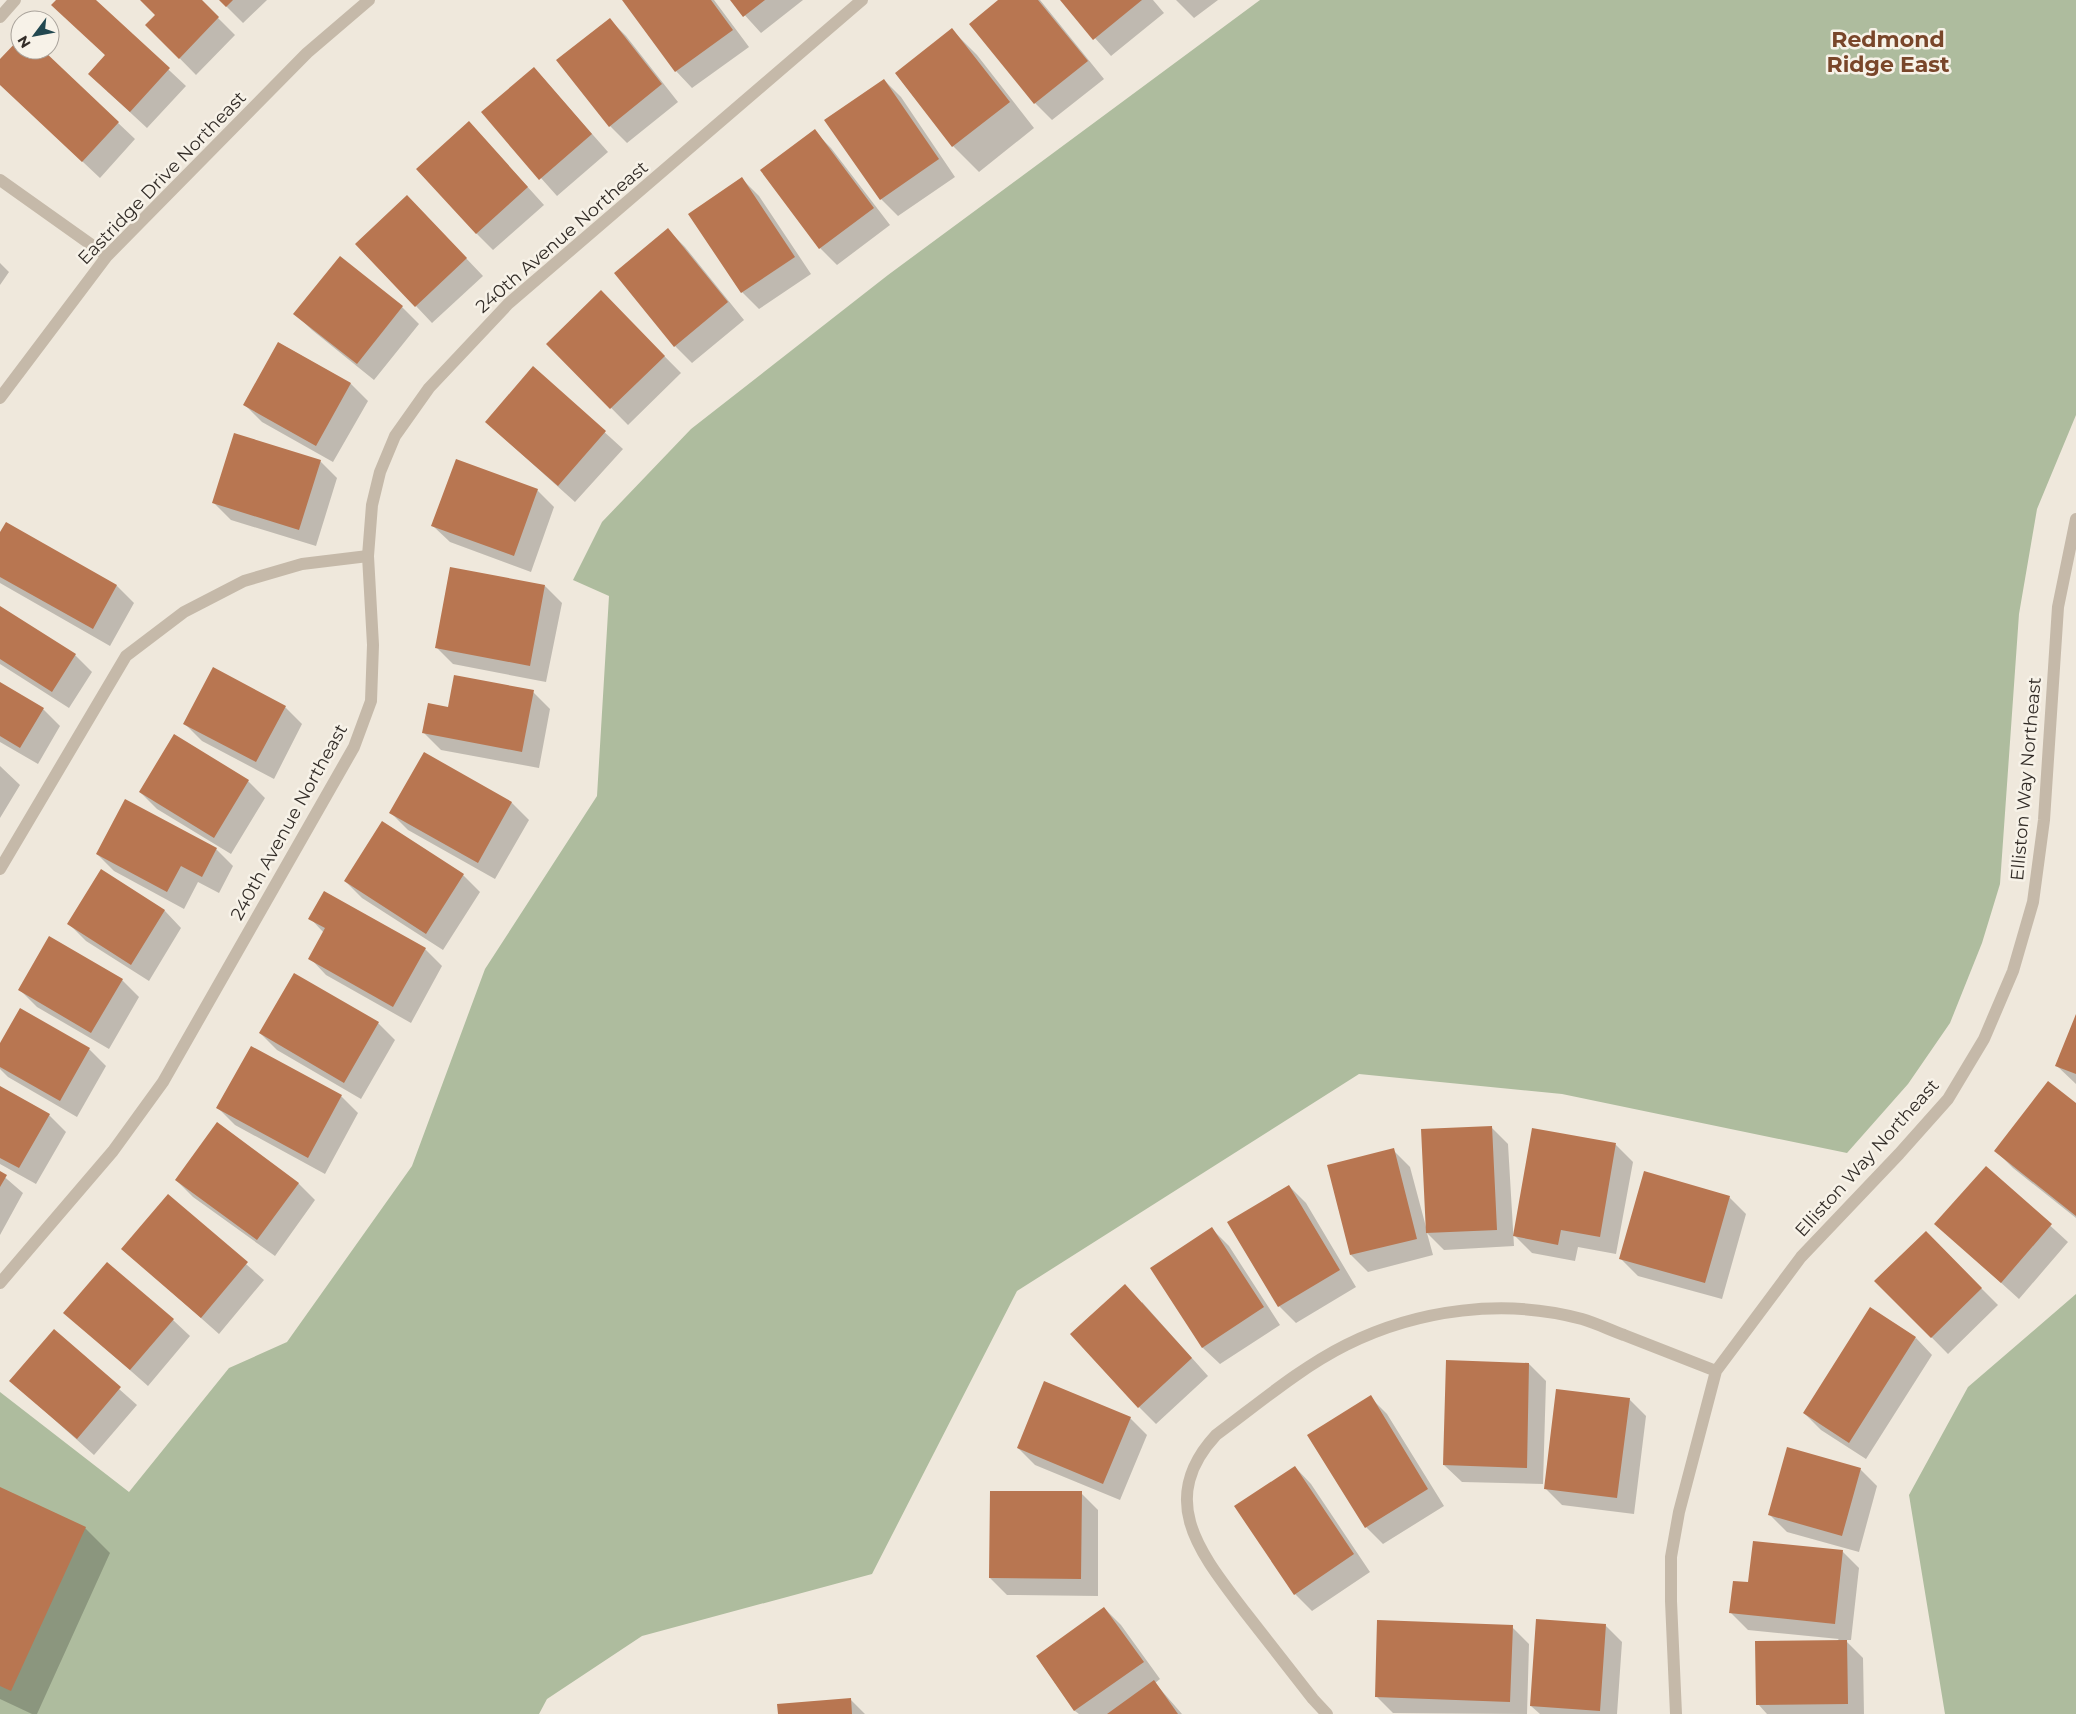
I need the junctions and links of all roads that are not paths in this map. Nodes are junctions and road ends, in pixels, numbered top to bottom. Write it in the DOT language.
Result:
graph roads {
  1 [pos="15,0"];
  2 [pos="369,0"];
  3 [pos="862,0"];
  4 [pos="0,17"];
  5 [pos="0,180"];
  6 [pos="106,256"];
  7 [pos="0,398"];
  8 [pos="2076,519"];
  9 [pos="368,556"];
  10 [pos="0,869"];
  11 [pos="0,1282"];
  12 [pos="1716,1371"];
  13 [pos="1327,1714"];
  14 [pos="1676,1714"];
  1 -- 4 [label="street"];
  2 -- 6 [label="street, Eastridge Drive Northeast"];
  3 -- 9 [label="street, 240th Avenue Northeast"];
  5 -- 6 [label="street"];
  6 -- 7 [label="street, Eastridge Drive Northeast"];
  8 -- 12 [label="street, Elliston Way Northeast"];
  9 -- 10 [label="street"];
  9 -- 11 [label="street, 240th Avenue Northeast"];
  12 -- 13 [label="street"];
  12 -- 14 [label="street, Elliston Way Northeast"];
}
